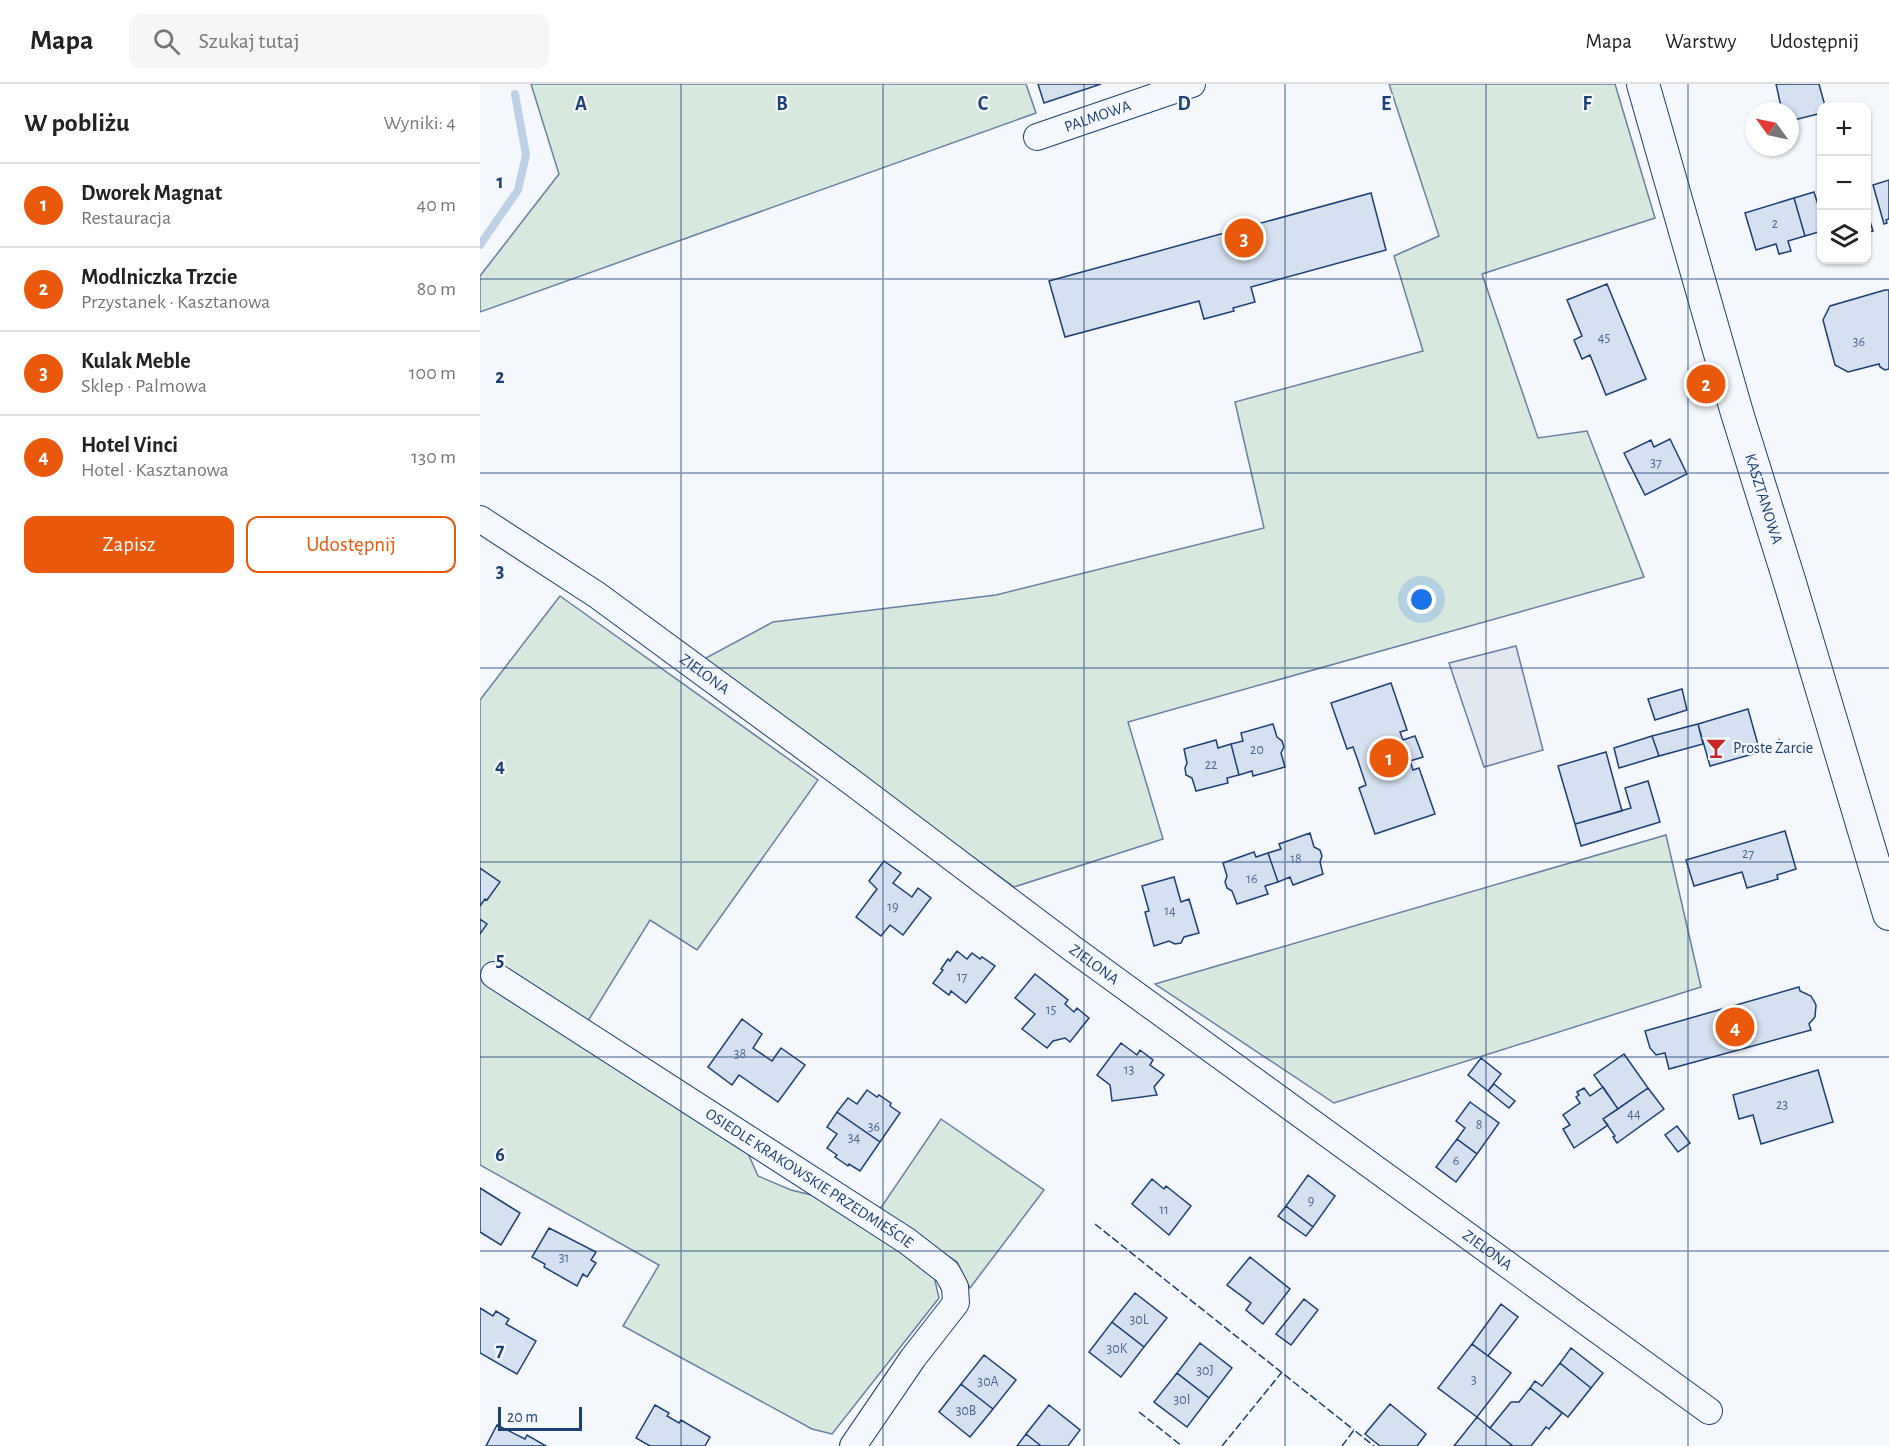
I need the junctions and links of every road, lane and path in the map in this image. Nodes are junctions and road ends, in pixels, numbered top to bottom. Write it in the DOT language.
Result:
graph roads {
  1 [pos="1192,84"];
  2 [pos="1643,84"];
  3 [pos="1036,137"];
  4 [pos="480,519"];
  5 [pos="1889,914"];
  6 [pos="494,975"];
  7 [pos="1709,1411"];
  8 [pos="853,1446"];
  1 -- 3 [label="street, PALMOWA"];
  2 -- 5 [label="street, KASZTANOWA"];
  4 -- 7 [label="street, ZIELONA"];
  6 -- 8 [label="street, OSIEDLE KRAKOWSKIE PRZEDMIEŚCIE"];
}
